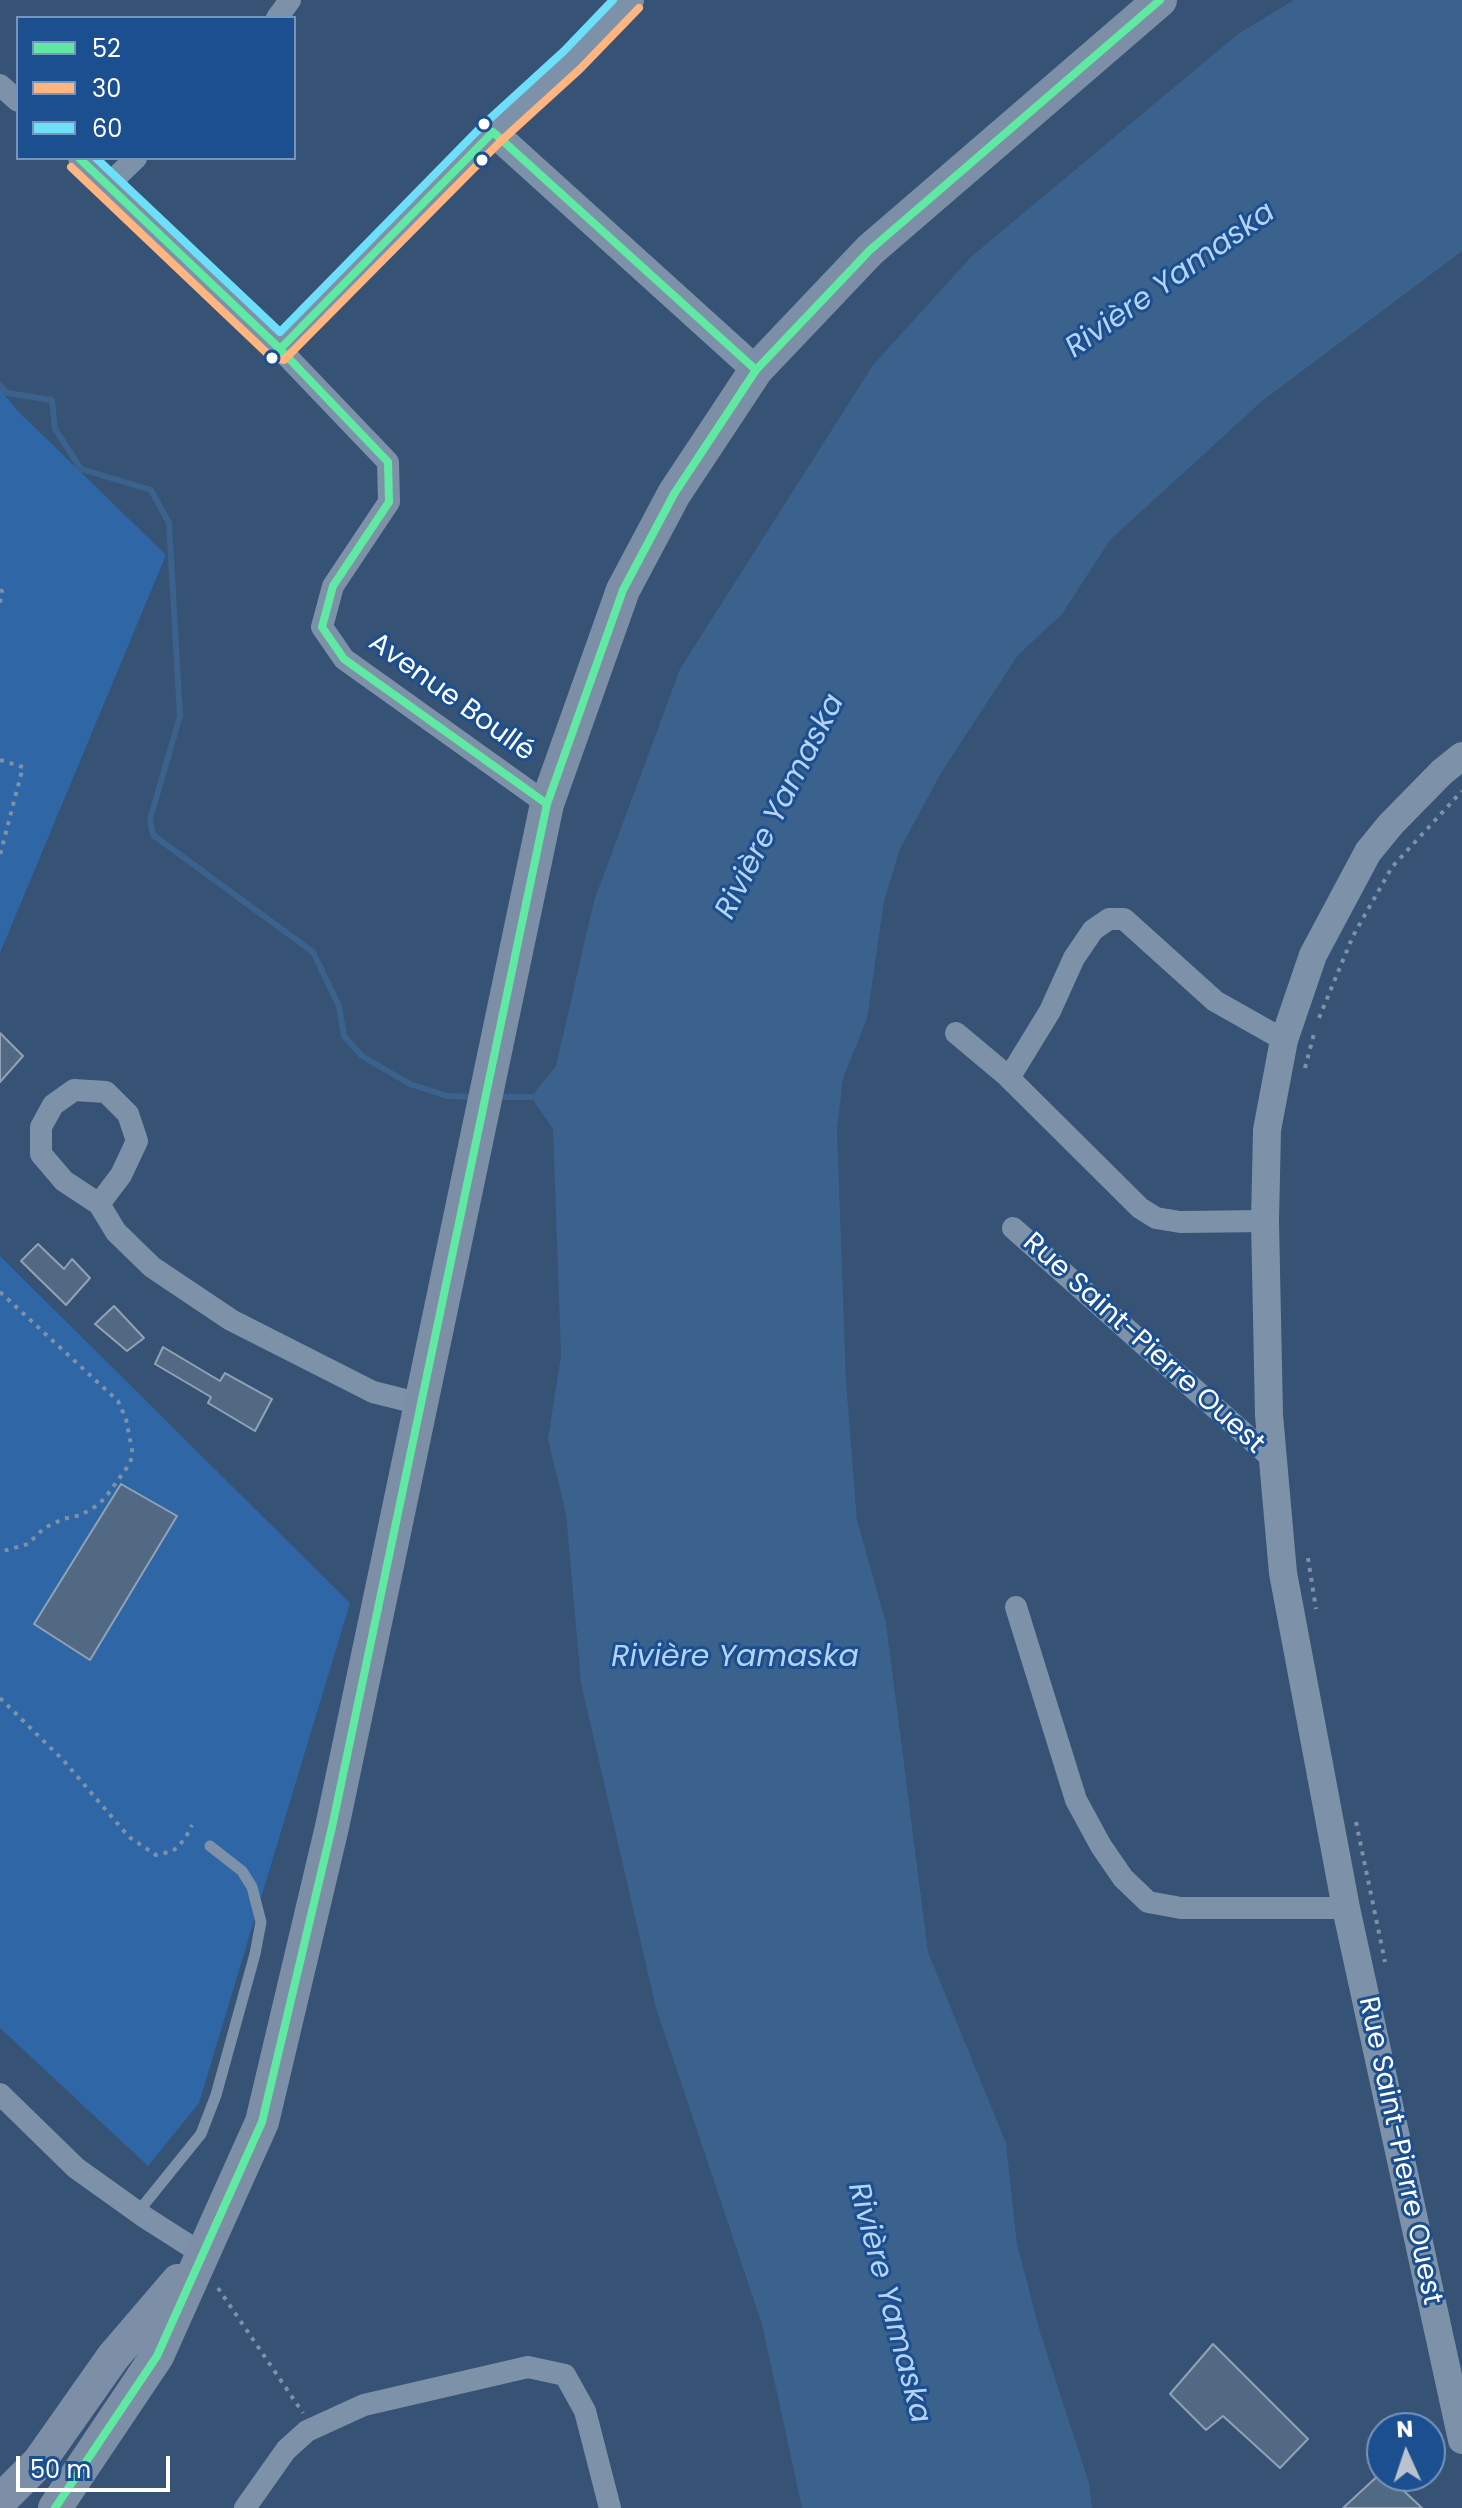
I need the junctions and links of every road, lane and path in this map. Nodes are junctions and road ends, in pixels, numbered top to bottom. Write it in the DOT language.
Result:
graph roads {
  1 [pos="630,0"];
  2 [pos="1160,0"];
  3 [pos="0,85"];
  4 [pos="16,99"];
  5 [pos="493,132"];
  6 [pos="81,160"];
  7 [pos="134,160"];
  8 [pos="108,185"];
  9 [pos="280,349"];
  10 [pos="756,370"];
  11 [pos="0,590"];
  12 [pos="0,603"];
  13 [pos="1462,756"];
  14 [pos="0,760"];
  15 [pos="1462,791"];
  16 [pos="547,804"];
  17 [pos="0,855"];
  18 [pos="956,1033"];
  19 [pos="1284,1040"];
  20 [pos="1009,1078"];
  21 [pos="1302,1080"];
  22 [pos="99,1204"];
  23 [pos="1265,1221"];
  24 [pos="1013,1228"];
  25 [pos="0,1292"];
  26 [pos="421,1404"];
  27 [pos="1274,1460"];
  28 [pos="0,1552"];
  29 [pos="1307,1553"];
  30 [pos="1016,1607"];
  31 [pos="1317,1615"];
  32 [pos="0,1698"];
  33 [pos="1356,1817"];
  34 [pos="192,1825"];
  35 [pos="210,1846"];
  36 [pos="1346,1908"];
  37 [pos="1387,1972"];
  38 [pos="0,2094"];
  39 [pos="138,2212"];
  40 [pos="201,2253"];
  41 [pos="313,2428"];
  42 [pos="1462,2440"];
  43 [pos="0,2501"];
  44 [pos="55,2508"];
  45 [pos="245,2508"];
  46 [pos="610,2508"];
  1 -- 5 [label="street"];
  2 -- 10 [label="main road"];
  3 -- 4 [label="street"];
  5 -- 9 [label="street"];
  5 -- 10 [label="street"];
  6 -- 8 [label="street, Avenue Boullé"];
  7 -- 8 [label="street"];
  8 -- 9 [label="street, Avenue Boullé"];
  9 -- 16 [label="street, Avenue Boullé"];
  10 -- 16 [label="main road"];
  11 -- 12 [label="path"];
  13 -- 19 [label="street, Rue Saint-Pierre Ouest"];
  14 -- 17 [label="path"];
  15 -- 21 [label="path"];
  16 -- 26 [label="main road"];
  18 -- 20 [label="street"];
  19 -- 20 [label="street"];
  19 -- 23 [label="street, Rue Saint-Pierre Ouest"];
  20 -- 23 [label="street"];
  22 -- 22 [label="street"];
  22 -- 26 [label="street"];
  23 -- 27 [label="street, Rue Saint-Pierre Ouest"];
  24 -- 27 [label="street, Rue Saint-Pierre Ouest"];
  25 -- 28 [label="path"];
  26 -- 40 [label="main road"];
  27 -- 36 [label="street, Rue Saint-Pierre Ouest"];
  29 -- 31 [label="path"];
  30 -- 36 [label="street"];
  32 -- 34 [label="path"];
  33 -- 37 [label="path"];
  35 -- 39 [label="lane"];
  36 -- 42 [label="street, Rue Saint-Pierre Ouest"];
  38 -- 39 [label="street"];
  39 -- 40 [label="street"];
  40 -- 41 [label="path"];
  40 -- 43 [label="main road"];
  40 -- 44 [label="main road"];
  41 -- 45 [label="street"];
  41 -- 46 [label="street"];
}
